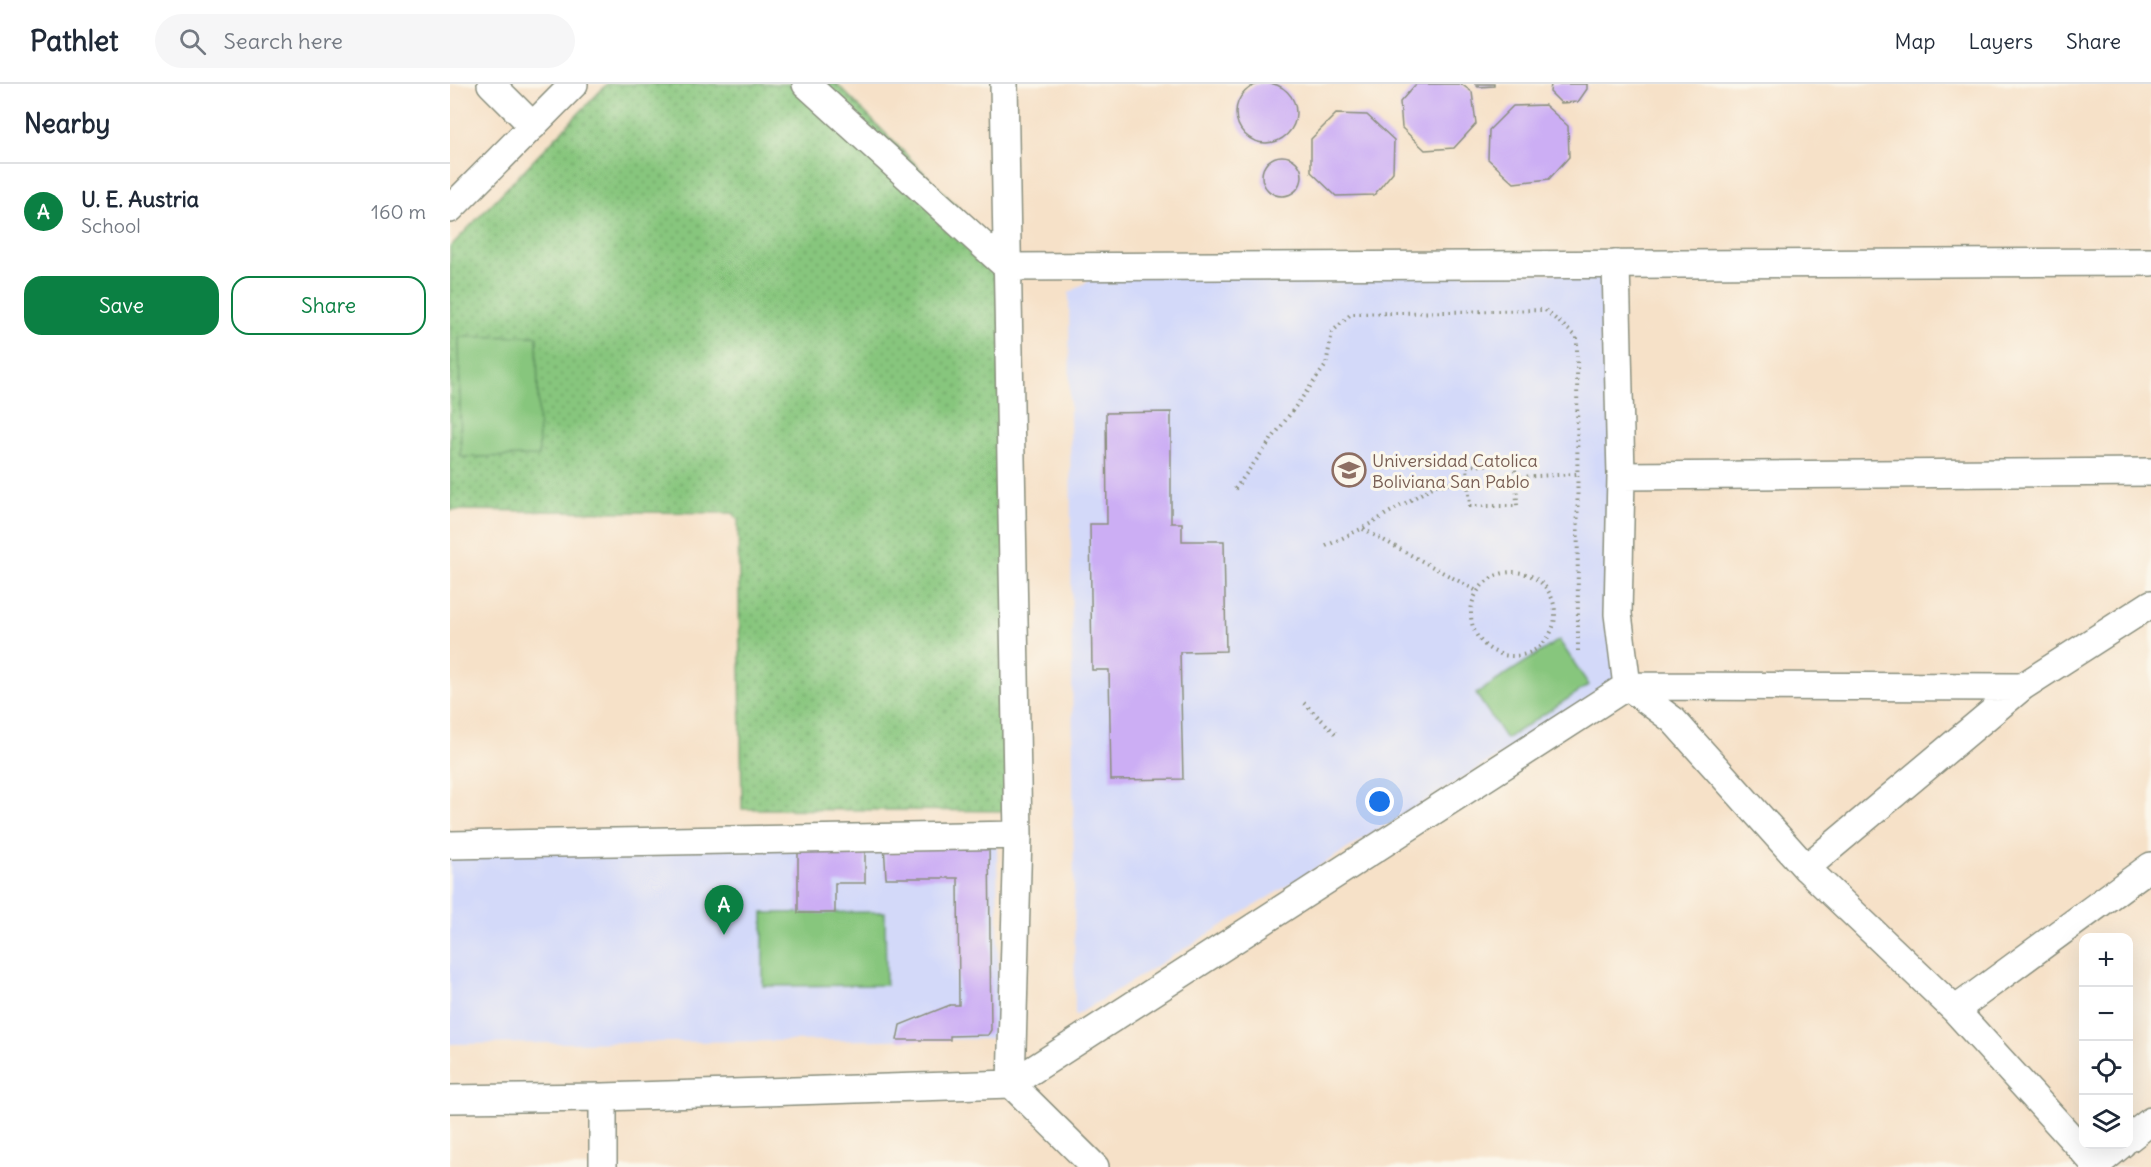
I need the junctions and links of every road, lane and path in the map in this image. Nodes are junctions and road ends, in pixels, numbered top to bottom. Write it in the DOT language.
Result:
graph roads {
  1 [pos="491,84"];
  2 [pos="574,84"];
  3 [pos="806,84"];
  4 [pos="1004,84"];
  5 [pos="533,126"];
  6 [pos="450,209"];
  7 [pos="2151,262"];
  8 [pos="1616,264"];
  9 [pos="1007,267"];
  10 [pos="2151,472"];
  11 [pos="1577,474"];
  12 [pos="1621,476"];
  13 [pos="1516,477"];
  14 [pos="1468,482"];
  15 [pos="1235,489"];
  16 [pos="1363,528"];
  17 [pos="1326,546"];
  18 [pos="1476,591"];
  19 [pos="2151,604"];
  20 [pos="1578,652"];
  21 [pos="1627,686"];
  22 [pos="2022,687"];
  23 [pos="1304,703"];
  24 [pos="1336,734"];
  25 [pos="1018,835"];
  26 [pos="450,845"];
  27 [pos="2151,866"];
  28 [pos="1806,868"];
  29 [pos="1955,1010"];
  30 [pos="1011,1084"];
  31 [pos="603,1097"];
  32 [pos="450,1099"];
  33 [pos="2151,1121"];
  34 [pos="2133,1135"];
  35 [pos="2116,1149"];
  36 [pos="2095,1166"];
  37 [pos="603,1167"];
  38 [pos="1095,1167"];
  1 -- 5 [label="street"];
  2 -- 5 [label="street"];
  3 -- 9 [label="street"];
  4 -- 9 [label="street"];
  5 -- 6 [label="street"];
  7 -- 8 [label="street"];
  8 -- 9 [label="street"];
  8 -- 12 [label="street"];
  9 -- 25 [label="street"];
  10 -- 12 [label="street"];
  11 -- 13 [label="path"];
  11 -- 15 [label="path"];
  11 -- 20 [label="path"];
  12 -- 21 [label="street"];
  13 -- 14 [label="path"];
  13 -- 14 [label="path"];
  14 -- 16 [label="path"];
  16 -- 17 [label="path"];
  16 -- 18 [label="path"];
  18 -- 18 [label="path"];
  19 -- 22 [label="street"];
  21 -- 22 [label="street"];
  21 -- 28 [label="street"];
  21 -- 30 [label="street"];
  22 -- 28 [label="street"];
  23 -- 24 [label="path"];
  25 -- 26 [label="street"];
  25 -- 30 [label="street"];
  27 -- 29 [label="street"];
  28 -- 29 [label="street"];
  29 -- 36 [label="street"];
  30 -- 31 [label="street"];
  30 -- 38 [label="street"];
  31 -- 32 [label="street"];
  31 -- 37 [label="street"];
  33 -- 34 [label="street"];
  35 -- 36 [label="street"];
}
